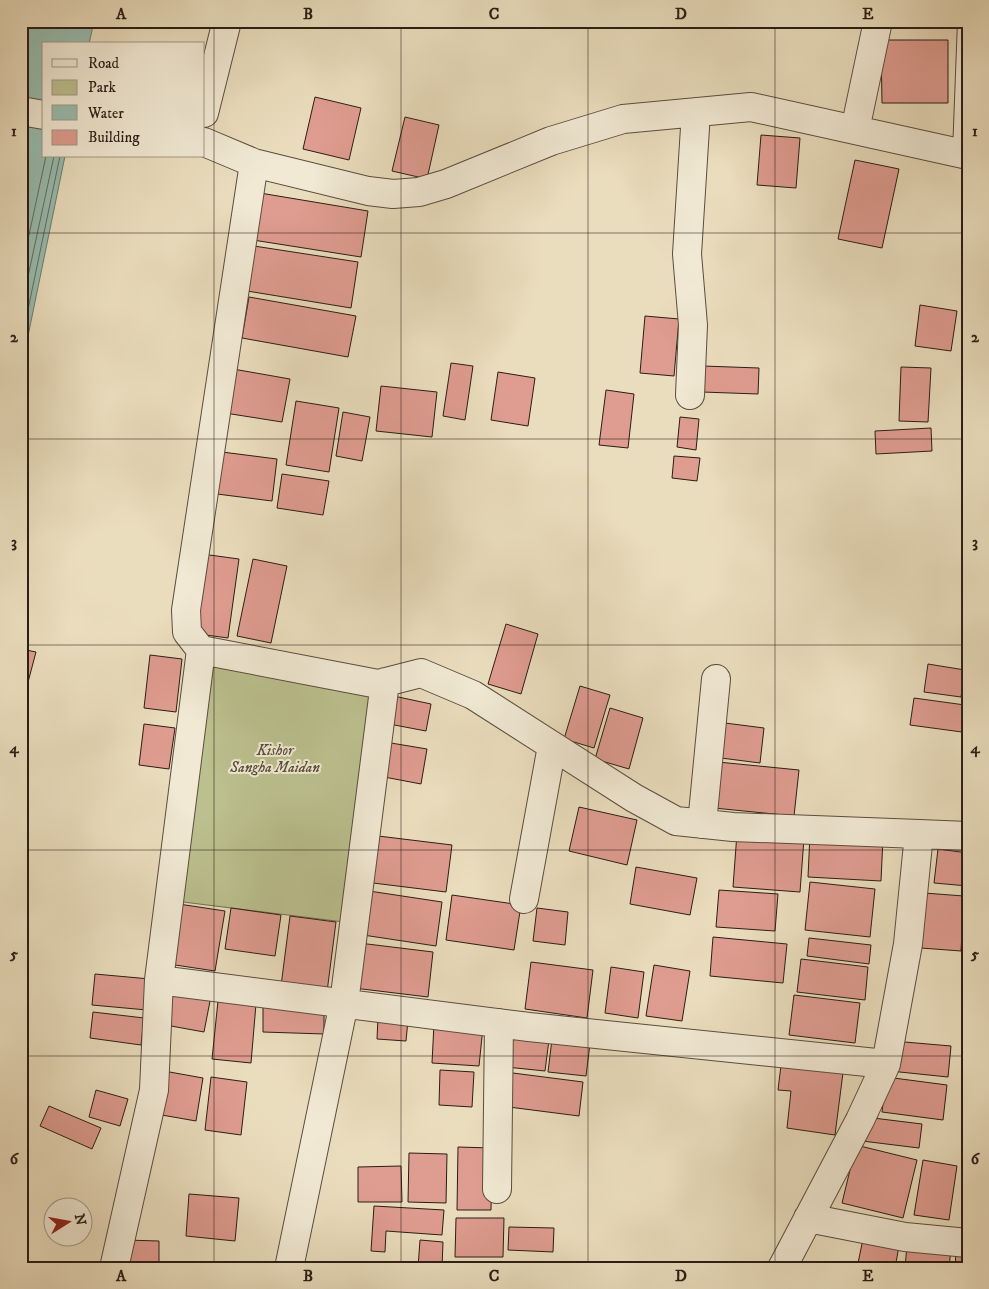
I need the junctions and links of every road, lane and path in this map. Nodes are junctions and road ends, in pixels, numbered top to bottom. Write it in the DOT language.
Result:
graph roads {
  1 [pos="227,21"];
  2 [pos="878,21"];
  3 [pos="964,21"];
  4 [pos="205,109"];
  5 [pos="21,111"];
  6 [pos="696,112"];
  7 [pos="42,115"];
  8 [pos="855,130"];
  9 [pos="205,142"];
  10 [pos="964,154"];
  11 [pos="254,163"];
  12 [pos="690,395"];
  13 [pos="201,650"];
  14 [pos="716,679"];
  15 [pos="385,682"];
  16 [pos="552,746"];
  17 [pos="702,824"];
  18 [pos="919,834"];
  19 [pos="968,836"];
  20 [pos="524,899"];
  21 [pos="159,980"];
  22 [pos="344,1003"];
  23 [pos="499,1023"];
  24 [pos="886,1064"];
  25 [pos="497,1189"];
  26 [pos="808,1218"];
  27 [pos="968,1243"];
  28 [pos="114,1268"];
  29 [pos="289,1268"];
  30 [pos="782,1268"];
  1 -- 4 [label="street"];
  2 -- 8 [label="street"];
  3 -- 10 [label="lane"];
  5 -- 7 [label="street"];
  6 -- 8 [label="street"];
  6 -- 11 [label="street"];
  6 -- 12 [label="street"];
  8 -- 10 [label="street"];
  9 -- 11 [label="street"];
  11 -- 13 [label="street"];
  13 -- 15 [label="street"];
  13 -- 21 [label="street"];
  14 -- 17 [label="street"];
  15 -- 16 [label="street"];
  15 -- 22 [label="street"];
  16 -- 17 [label="street"];
  16 -- 20 [label="street"];
  17 -- 18 [label="street"];
  18 -- 19 [label="street"];
  18 -- 24 [label="street"];
  21 -- 22 [label="street"];
  21 -- 28 [label="street"];
  22 -- 23 [label="street"];
  22 -- 29 [label="street"];
  23 -- 24 [label="street"];
  23 -- 25 [label="street"];
  24 -- 26 [label="street"];
  26 -- 27 [label="street"];
  26 -- 30 [label="street"];
}
